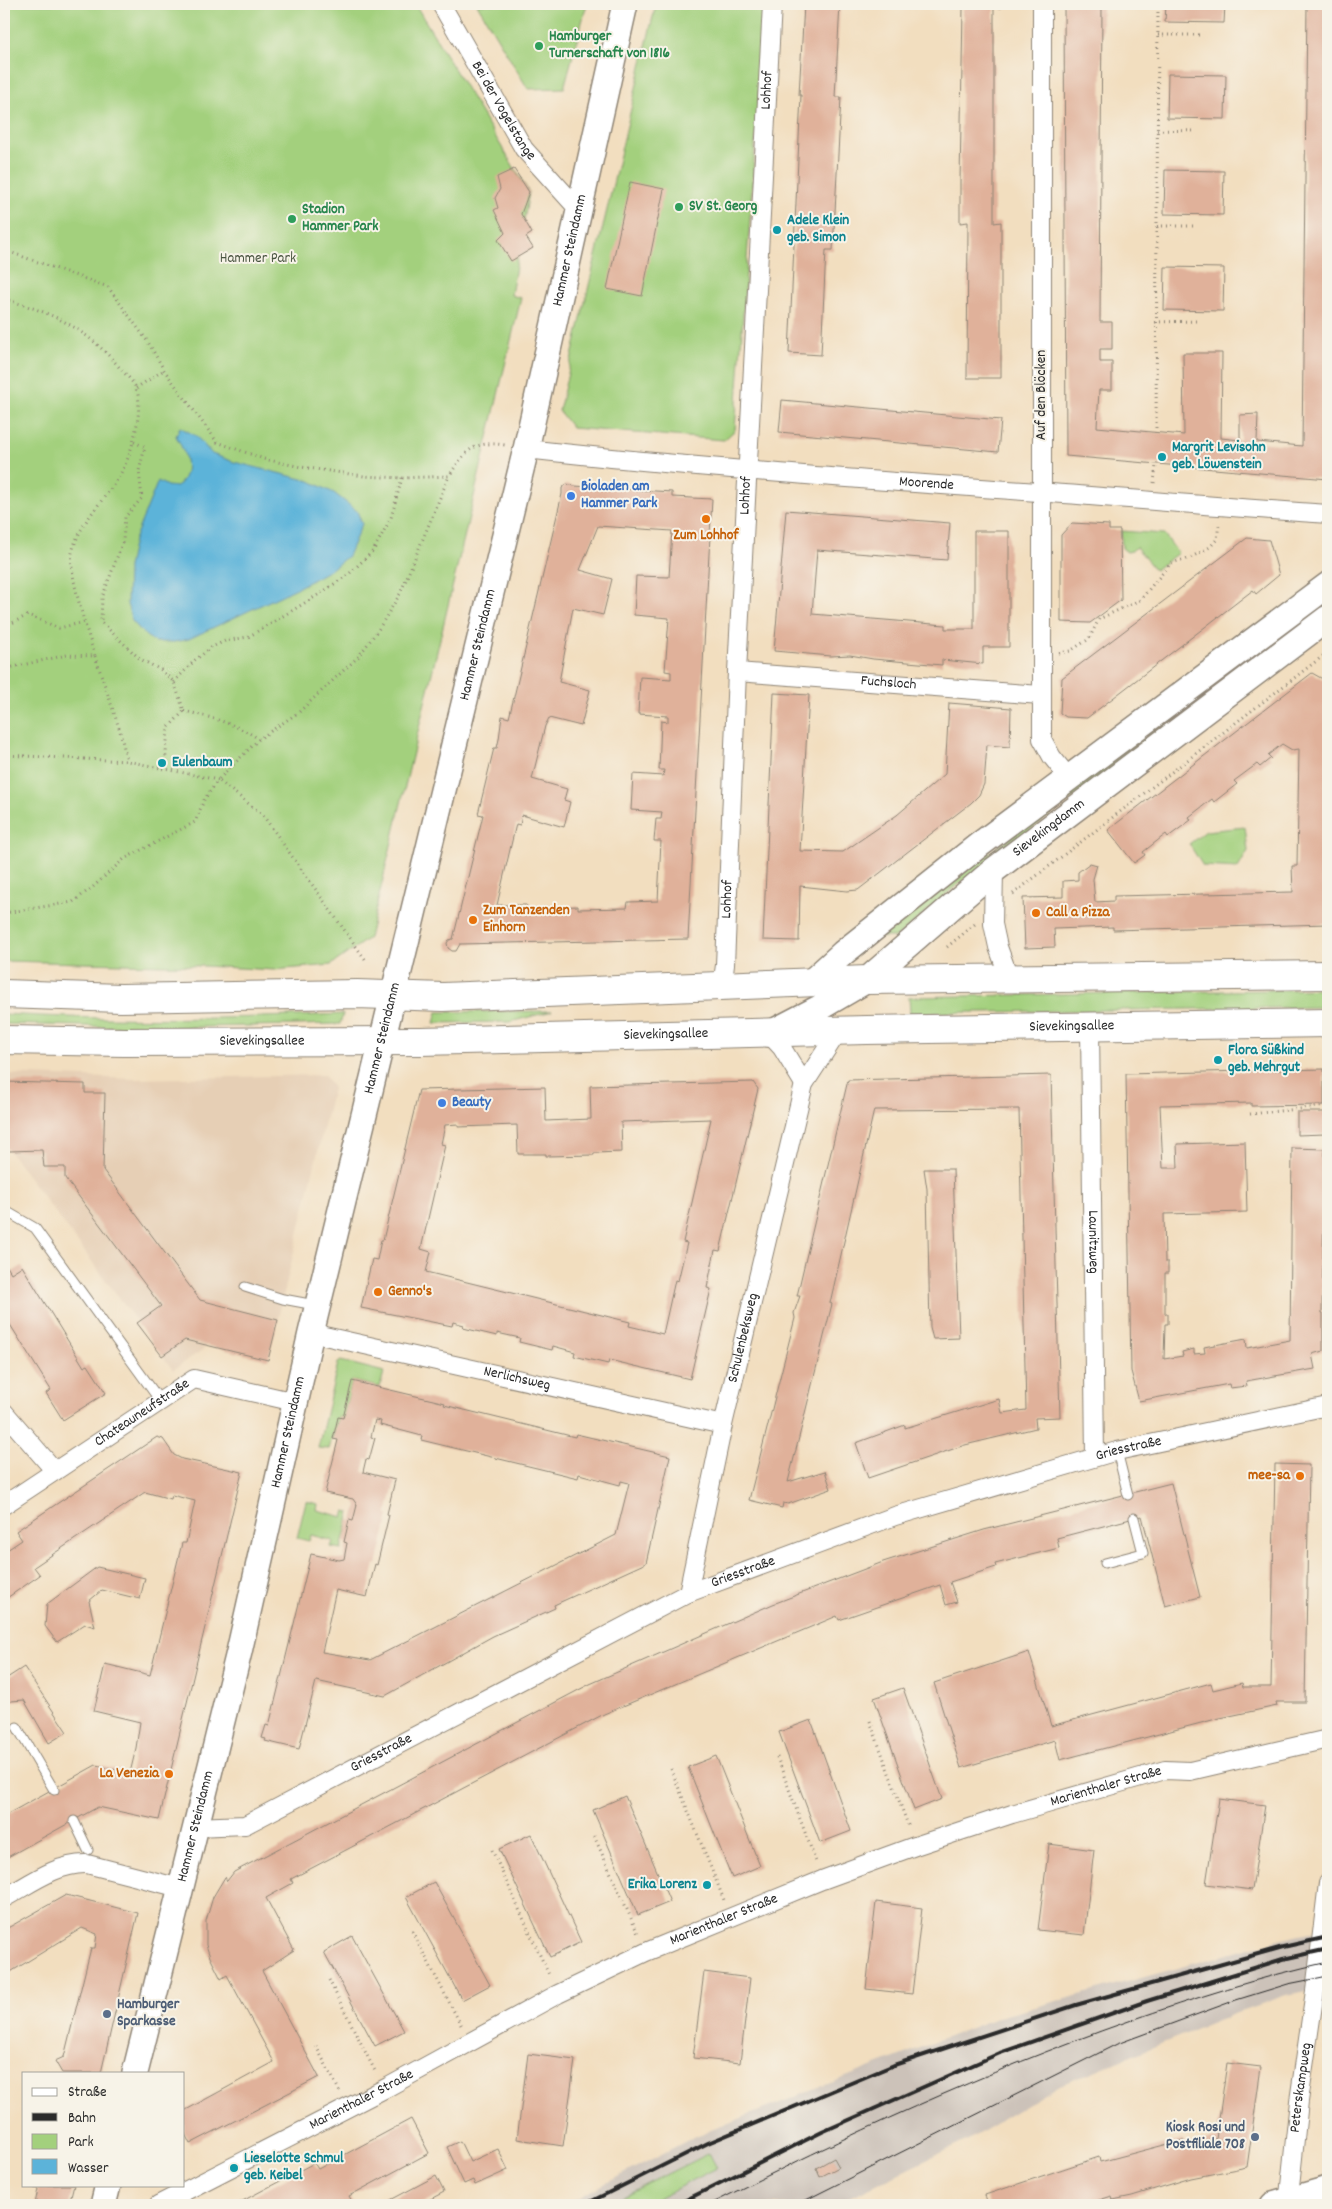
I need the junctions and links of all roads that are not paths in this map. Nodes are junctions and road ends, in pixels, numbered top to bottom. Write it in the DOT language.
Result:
graph roads {
  1 [pos="440,4"];
  2 [pos="625,4"];
  3 [pos="772,4"];
  4 [pos="1042,4"];
  5 [pos="578,210"];
  6 [pos="526,449"];
  7 [pos="748,471"];
  8 [pos="1041,492"];
  9 [pos="1328,514"];
  10 [pos="1328,585"];
  11 [pos="1328,618"];
  12 [pos="737,672"];
  13 [pos="1041,695"];
  14 [pos="1068,777"];
  15 [pos="994,870"];
  16 [pos="1328,975"];
  17 [pos="867,980"];
  18 [pos="1010,980"];
  19 [pos="810,983"];
  20 [pos="722,987"];
  21 [pos="4,994"];
  22 [pos="394,995"];
  23 [pos="1328,1023"];
  24 [pos="1090,1027"];
  25 [pos="839,1030"];
  26 [pos="769,1034"];
  27 [pos="4,1040"];
  28 [pos="383,1041"];
  29 [pos="804,1084"];
  30 [pos="4,1210"];
  31 [pos="245,1287"];
  32 [pos="319,1305"];
  33 [pos="311,1333"];
  34 [pos="161,1402"];
  35 [pos="296,1402"];
  36 [pos="1328,1406"];
  37 [pos="4,1412"];
  38 [pos="723,1424"];
  39 [pos="1117,1450"];
  40 [pos="1096,1457"];
  41 [pos="55,1470"];
  42 [pos="1128,1495"];
  43 [pos="4,1505"];
  44 [pos="1134,1518"];
  45 [pos="1105,1563"];
  46 [pos="688,1593"];
  47 [pos="17,1727"];
  48 [pos="1328,1739"];
  49 [pos="54,1790"];
  50 [pos="74,1821"];
  51 [pos="195,1827"];
  52 [pos="88,1850"];
  53 [pos="1328,1883"];
  54 [pos="180,1888"];
  55 [pos="4,1898"];
  56 [pos="136,2072"];
  57 [pos="108,2186"];
  58 [pos="1328,2189"];
  59 [pos="1283,2204"];
  60 [pos="103,2205"];
  61 [pos="158,2205"];
  1 -- 5 [label="street, Bei der Vogelstange"];
  2 -- 5 [label="street, Hammer Steindamm"];
  3 -- 7 [label="street, Lohhof"];
  4 -- 8 [label="street, Auf den Blöcken"];
  5 -- 6 [label="street, Hammer Steindamm"];
  6 -- 7 [label="street, Moorende"];
  6 -- 22 [label="street, Hammer Steindamm"];
  7 -- 8 [label="street, Moorende"];
  7 -- 12 [label="street, Lohhof"];
  8 -- 9 [label="street, Moorende"];
  8 -- 13 [label="street, Auf den Blöcken"];
  10 -- 14 [label="street, Sievekingdamm"];
  11 -- 15 [label="street, Sievekingdamm"];
  12 -- 13 [label="street, Fuchsloch"];
  12 -- 20 [label="street, Lohhof"];
  13 -- 14 [label="street, Auf den Blöcken"];
  14 -- 19 [label="street, Sievekingdamm"];
  15 -- 17 [label="street, Sievekingdamm"];
  15 -- 18 [label="street"];
  16 -- 18 [label="main road"];
  17 -- 18 [label="main road"];
  17 -- 19 [label="main road"];
  17 -- 26 [label="street, Sievekingdamm"];
  19 -- 20 [label="main road"];
  20 -- 22 [label="main road"];
  21 -- 22 [label="main road"];
  22 -- 28 [label="street, Hammer Steindamm"];
  23 -- 24 [label="main road, Sievekingsallee"];
  24 -- 25 [label="main road, Sievekingsallee"];
  24 -- 40 [label="street, Launitzweg"];
  25 -- 26 [label="main road, Sievekingsallee"];
  25 -- 29 [label="street, Schulenbeksweg"];
  26 -- 28 [label="main road, Sievekingsallee"];
  26 -- 29 [label="street"];
  27 -- 28 [label="main road, Sievekingsallee"];
  28 -- 32 [label="street, Hammer Steindamm"];
  29 -- 38 [label="street, Schulenbeksweg"];
  30 -- 34 [label="lane"];
  31 -- 32 [label="lane"];
  32 -- 33 [label="street, Hammer Steindamm"];
  33 -- 35 [label="street, Hammer Steindamm"];
  33 -- 38 [label="street, Nerlichsweg"];
  34 -- 35 [label="street, Chateauneufstraße"];
  34 -- 41 [label="street, Chateauneufstraße"];
  35 -- 51 [label="street, Hammer Steindamm"];
  36 -- 39 [label="street, Griesstraße"];
  37 -- 41 [label="street"];
  38 -- 46 [label="street, Schulenbeksweg"];
  39 -- 40 [label="street, Griesstraße"];
  39 -- 42 [label="lane"];
  40 -- 46 [label="street, Griesstraße"];
  41 -- 43 [label="street, Chateauneufstraße"];
  44 -- 45 [label="lane"];
  46 -- 51 [label="street, Griesstraße"];
  47 -- 49 [label="lane"];
  48 -- 61 [label="street, Marienthaler Straße"];
  50 -- 52 [label="lane"];
  51 -- 54 [label="street, Hammer Steindamm"];
  53 -- 59 [label="street, Peterskampweg"];
  54 -- 55 [label="street"];
  54 -- 56 [label="street, Hammer Steindamm"];
  57 -- 60 [label="street"];
  58 -- 59 [label="street"];
}
